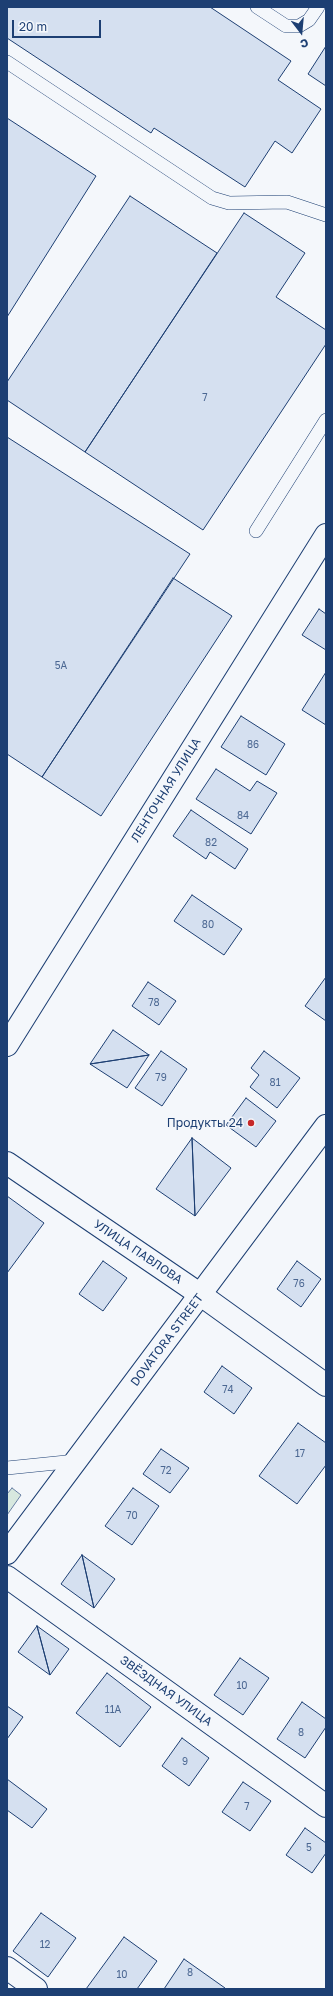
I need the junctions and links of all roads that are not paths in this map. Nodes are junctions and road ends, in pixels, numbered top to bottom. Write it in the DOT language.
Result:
graph roads {
  1 [pos="257,7"];
  2 [pos="318,7"];
  3 [pos="7,62"];
  4 [pos="326,215"];
  5 [pos="326,420"];
  6 [pos="256,530"];
  7 [pos="326,535"];
  8 [pos="7,1045"];
  9 [pos="326,1126"];
  10 [pos="7,1163"];
  11 [pos="201,1295"];
  12 [pos="326,1385"];
  13 [pos="76,1461"];
  14 [pos="7,1468"];
  15 [pos="7,1553"];
  16 [pos="7,1577"];
  17 [pos="326,1806"];
  18 [pos="7,1968"];
  19 [pos="36,1989"];
  1 -- 2 [label="lane"];
  3 -- 4 [label="lane"];
  5 -- 6 [label="lane"];
  7 -- 8 [label="street, ЛЕНТОЧНАЯ УЛИЦА"];
  9 -- 11 [label="street, DOVATORA STREET"];
  10 -- 11 [label="street, УЛИЦА ПАВЛОВА"];
  11 -- 12 [label="street, УЛИЦА ПАВЛОВА"];
  11 -- 13 [label="street, DOVATORA STREET"];
  13 -- 14 [label="lane"];
  13 -- 15 [label="street, DOVATORA STREET"];
  16 -- 17 [label="street, ЗВЁЗДНАЯ УЛИЦА"];
  18 -- 19 [label="street"];
}
